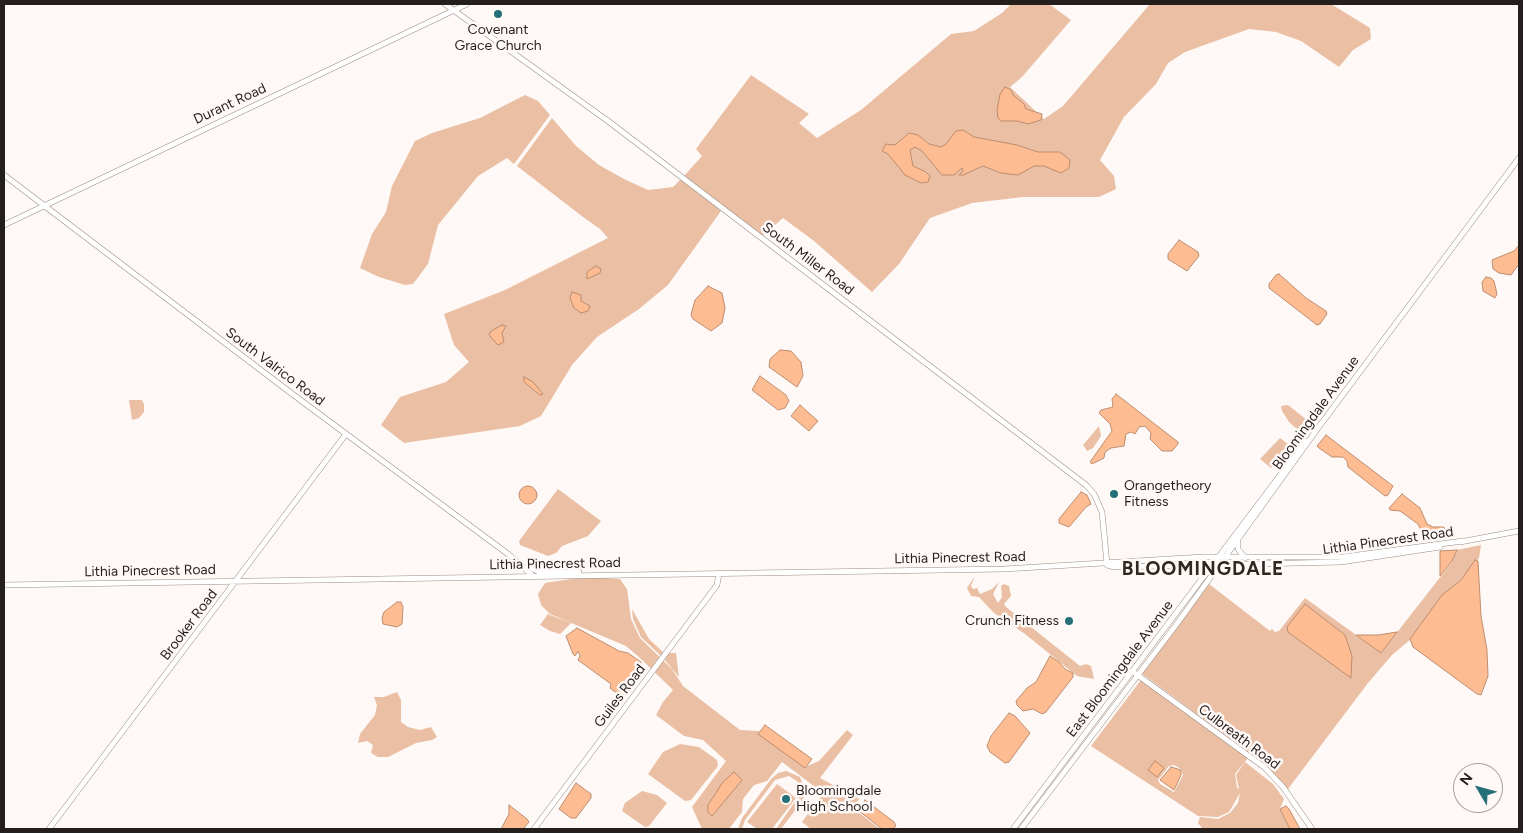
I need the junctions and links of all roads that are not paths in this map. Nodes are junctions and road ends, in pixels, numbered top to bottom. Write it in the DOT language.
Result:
graph roads {
  1 [pos="445,4"];
  2 [pos="467,4"];
  3 [pos="454,10"];
  4 [pos="1519,158"];
  5 [pos="4,175"];
  6 [pos="44,206"];
  7 [pos="4,225"];
  8 [pos="1318,428"];
  9 [pos="346,434"];
  10 [pos="1519,532"];
  11 [pos="1238,541"];
  12 [pos="1463,541"];
  13 [pos="1217,558"];
  14 [pos="1226,558"];
  15 [pos="1245,558"];
  16 [pos="1107,564"];
  17 [pos="1192,564"];
  18 [pos="1213,564"];
  19 [pos="1222,564"];
  20 [pos="719,573"];
  21 [pos="535,574"];
  22 [pos="236,581"];
  23 [pos="1201,581"];
  24 [pos="4,585"];
  25 [pos="1132,671"];
  26 [pos="1139,676"];
  27 [pos="49,829"];
  28 [pos="534,829"];
  29 [pos="1013,829"];
  30 [pos="1021,829"];
  31 [pos="1312,829"];
  1 -- 3 [label="street, South Miller Road"];
  2 -- 3 [label="street, Durant Road"];
  3 -- 6 [label="street, Durant Road"];
  3 -- 16 [label="street, South Miller Road"];
  4 -- 8 [label="street, Bloomingdale Avenue"];
  5 -- 6 [label="street, South Valrico Road"];
  6 -- 7 [label="street, Durant Road"];
  6 -- 9 [label="street, South Valrico Road"];
  8 -- 11 [label="street, Bloomingdale Avenue"];
  8 -- 13 [label="street, East Bloomingdale Avenue"];
  9 -- 21 [label="street, South Valrico Road"];
  9 -- 22 [label="street, Brooker Road"];
  10 -- 12 [label="street, Lithia Pinecrest Road"];
  11 -- 14 [label="street, Bloomingdale Avenue"];
  11 -- 15 [label="street"];
  12 -- 15 [label="street, Lithia Pinecrest Road"];
  12 -- 19 [label="street, Lithia Pinecrest Road"];
  13 -- 14 [label="street, Lithia Pinecrest Road"];
  13 -- 16 [label="street, Lithia Pinecrest Road"];
  13 -- 18 [label="street, East Bloomingdale Avenue"];
  14 -- 15 [label="street, Lithia Pinecrest Road"];
  14 -- 19 [label="street, Bloomingdale Avenue"];
  16 -- 17 [label="street, Lithia Pinecrest Road"];
  16 -- 20 [label="street, Lithia Pinecrest Road"];
  17 -- 18 [label="street, Lithia Pinecrest Road"];
  17 -- 23 [label="street"];
  18 -- 19 [label="street, Lithia Pinecrest Road"];
  18 -- 23 [label="street, East Bloomingdale Avenue"];
  19 -- 26 [label="street, Bloomingdale Avenue"];
  20 -- 21 [label="street, Lithia Pinecrest Road"];
  20 -- 28 [label="street, Guiles Road"];
  21 -- 22 [label="street, Lithia Pinecrest Road"];
  22 -- 24 [label="street, Lithia Pinecrest Road"];
  22 -- 27 [label="street, Brooker Road"];
  23 -- 25 [label="street, East Bloomingdale Avenue"];
  25 -- 26 [label="street"];
  25 -- 29 [label="street, East Bloomingdale Avenue"];
  26 -- 30 [label="street, East Bloomingdale Avenue"];
  26 -- 31 [label="street, Culbreath Road"];
}
